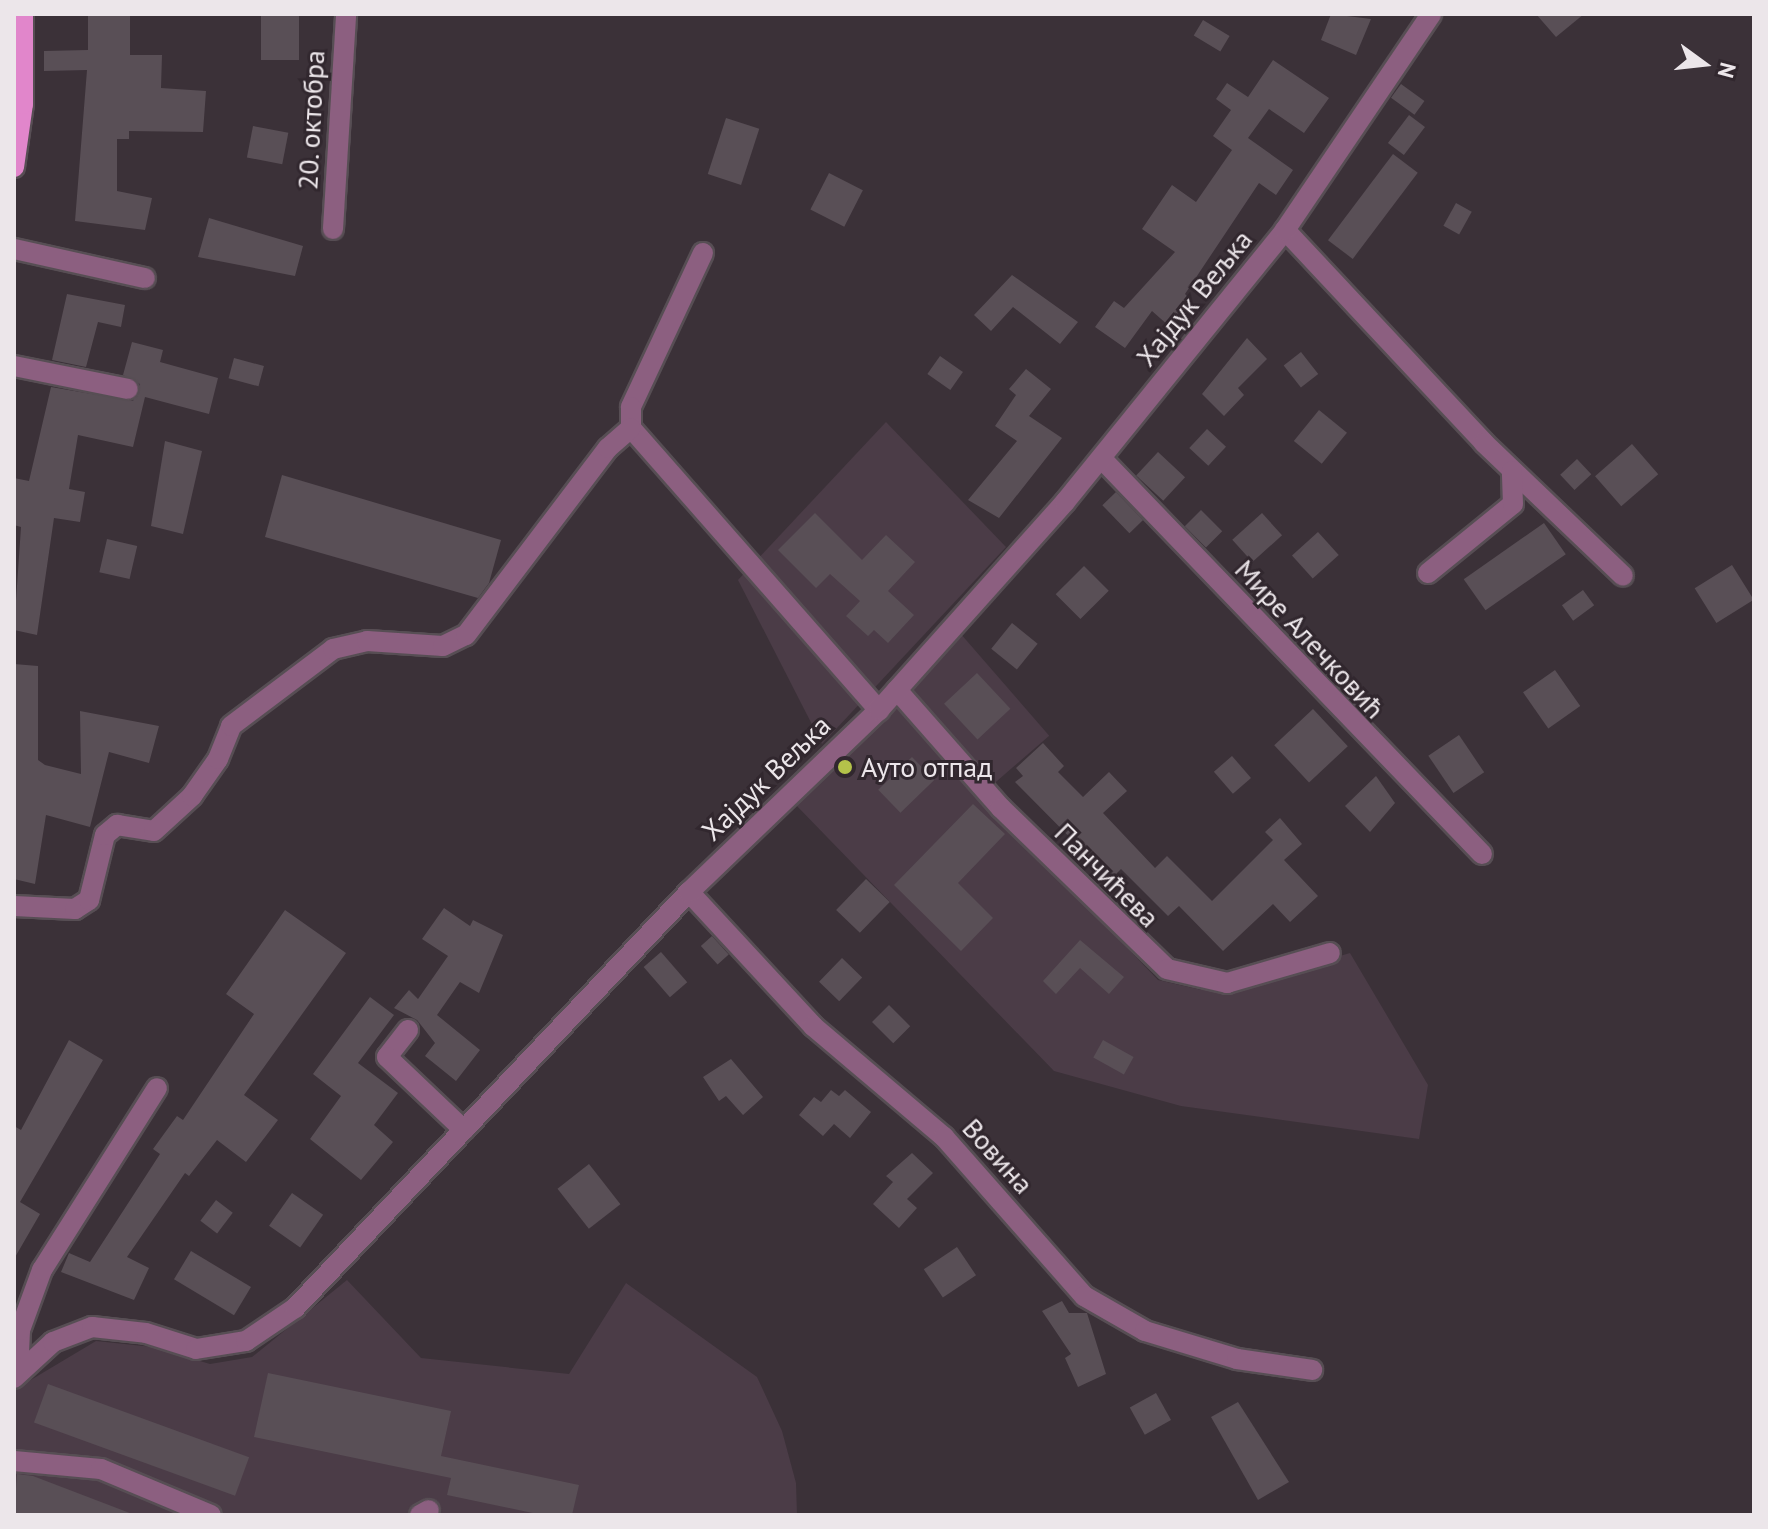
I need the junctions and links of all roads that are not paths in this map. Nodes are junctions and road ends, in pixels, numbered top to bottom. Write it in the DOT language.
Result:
graph roads {
  1 [pos="23,14"];
  2 [pos="346,14"];
  3 [pos="1431,14"];
  4 [pos="14,167"];
  5 [pos="333,229"];
  6 [pos="1285,230"];
  7 [pos="14,249"];
  8 [pos="703,253"];
  9 [pos="145,278"];
  10 [pos="14,366"];
  11 [pos="128,389"];
  12 [pos="631,428"];
  13 [pos="1102,459"];
  14 [pos="1512,471"];
  15 [pos="1428,573"];
  16 [pos="1623,576"];
  17 [pos="897,690"];
  18 [pos="879,710"];
  19 [pos="1482,854"];
  20 [pos="689,892"];
  21 [pos="14,906"];
  22 [pos="1330,953"];
  23 [pos="408,1030"];
  24 [pos="157,1088"];
  25 [pos="464,1130"];
  26 [pos="1312,1370"];
  27 [pos="16,1376"];
  28 [pos="14,1461"];
  29 [pos="211,1515"];
  1 -- 4 [label="main road"];
  2 -- 5 [label="street, 20. октобра"];
  3 -- 6 [label="street, Хајдук Вељка"];
  6 -- 13 [label="street, Хајдук Вељка"];
  6 -- 14 [label="street"];
  7 -- 9 [label="street"];
  8 -- 12 [label="street"];
  10 -- 11 [label="street"];
  12 -- 18 [label="street"];
  12 -- 21 [label="street"];
  13 -- 17 [label="street, Хајдук Вељка"];
  13 -- 19 [label="street, Мире Алечковић"];
  14 -- 15 [label="street"];
  14 -- 16 [label="street"];
  17 -- 18 [label="street, Хајдук Вељка"];
  17 -- 22 [label="street, Панчићева"];
  18 -- 20 [label="street, Хајдук Вељка"];
  20 -- 25 [label="street, Хајдук Вељка"];
  20 -- 26 [label="street, Вовина"];
  23 -- 25 [label="street"];
  24 -- 27 [label="street"];
  25 -- 27 [label="street, Хајдук Вељка"];
  28 -- 29 [label="street"];
}
